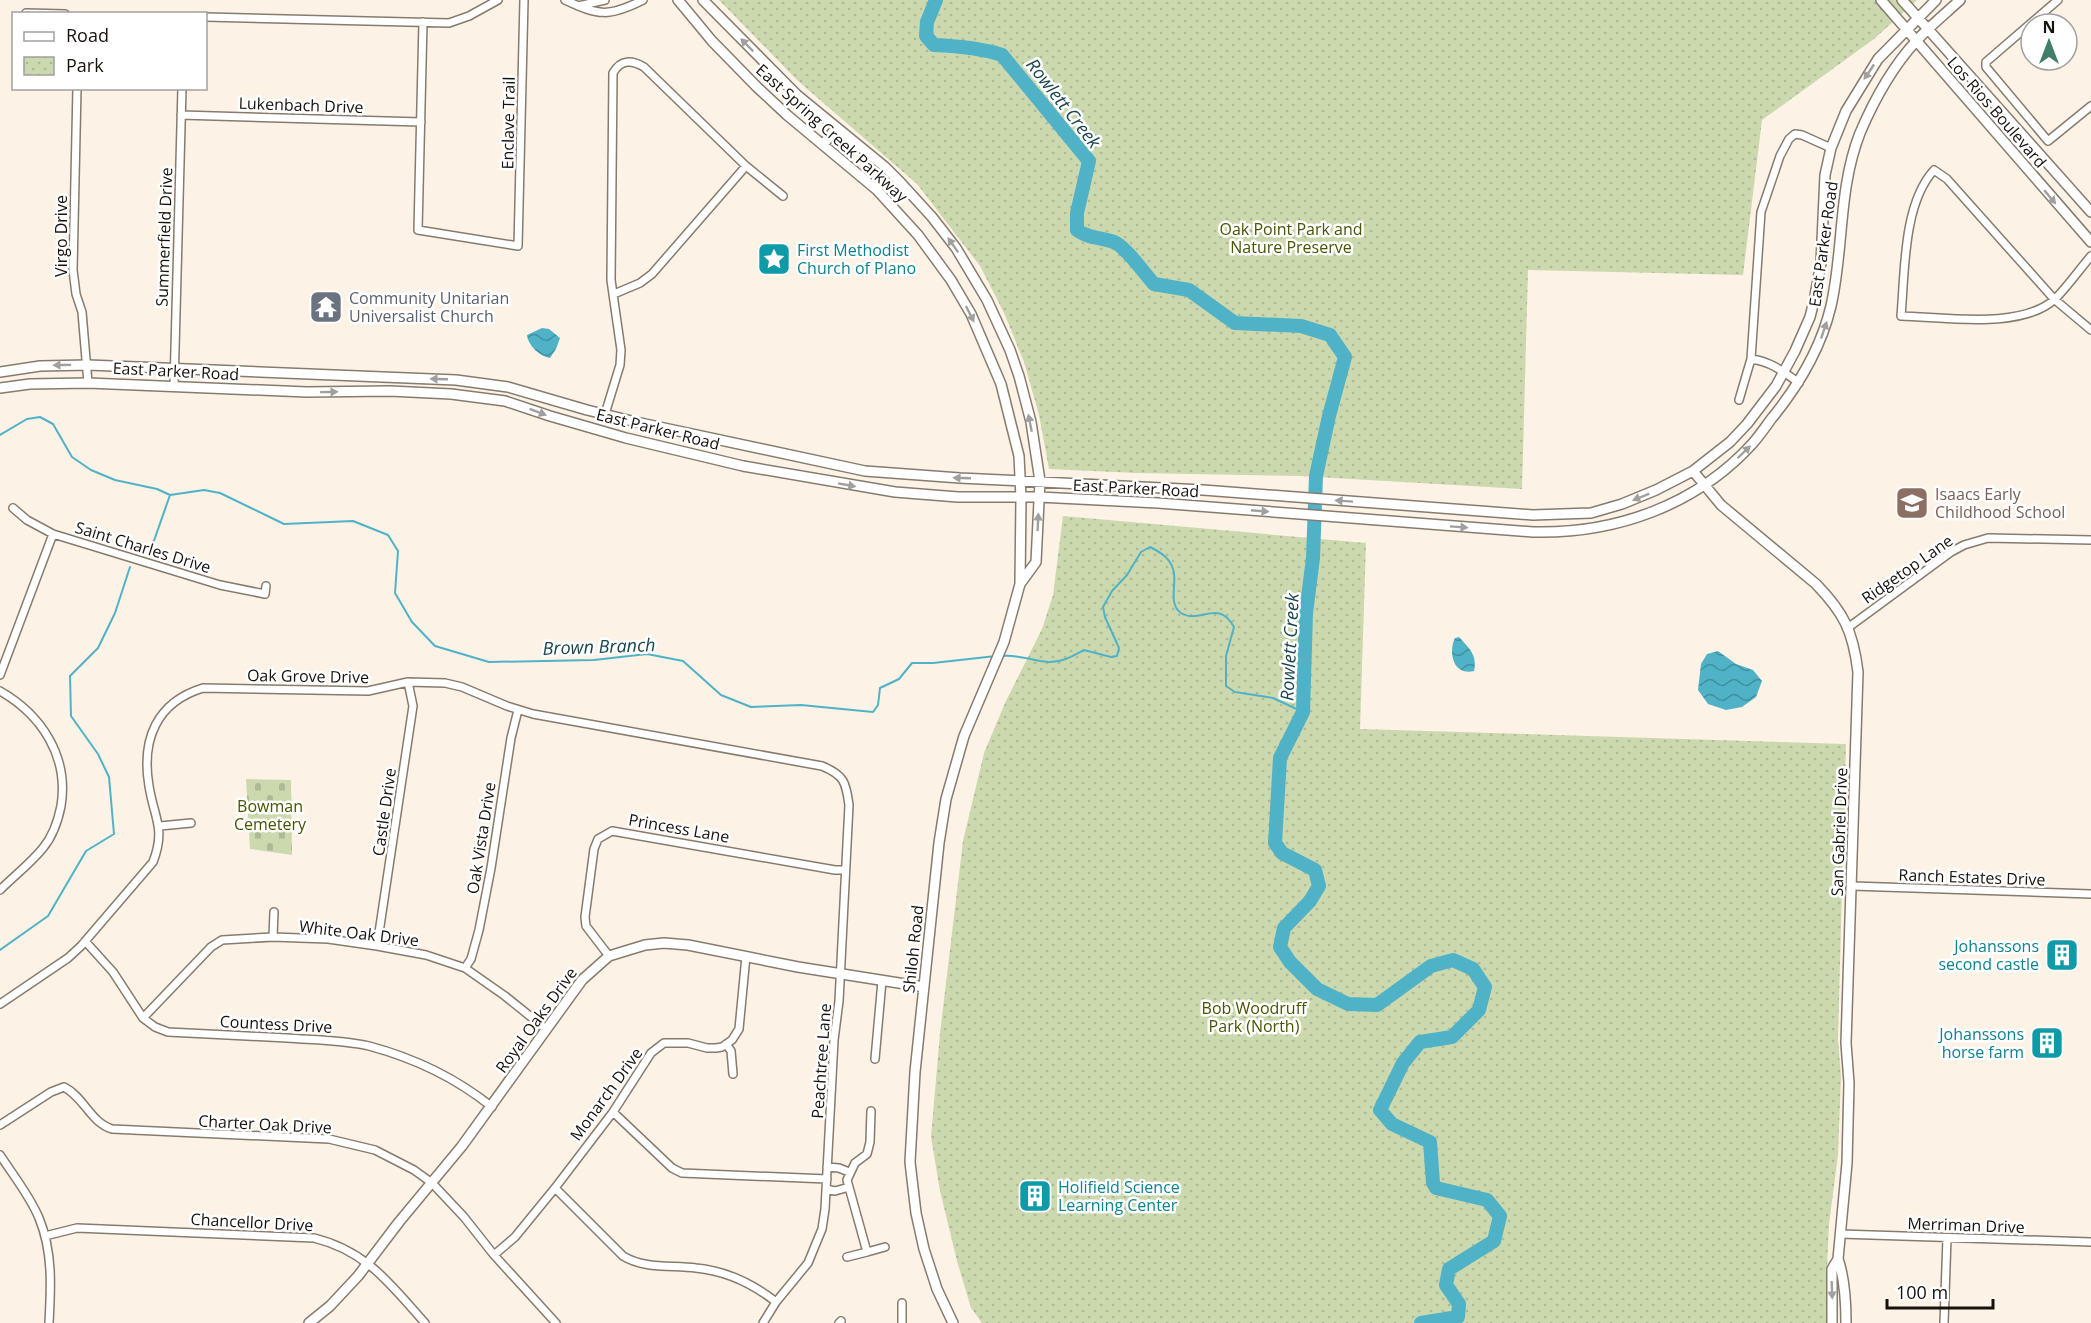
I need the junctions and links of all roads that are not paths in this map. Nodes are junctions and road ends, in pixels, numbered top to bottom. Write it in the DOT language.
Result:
graph roads {
  1 [pos="498,0"];
  2 [pos="524,0"];
  3 [pos="565,0"];
  4 [pos="605,0"];
  5 [pos="643,0"];
  6 [pos="678,0"];
  7 [pos="703,0"];
  8 [pos="1881,0"];
  9 [pos="1902,0"];
  10 [pos="1936,0"];
  11 [pos="1960,0"];
  12 [pos="2058,0"];
  13 [pos="578,6"];
  14 [pos="207,17"];
  15 [pos="1917,17"];
  16 [pos="423,22"];
  17 [pos="1907,28"];
  18 [pos="1928,29"];
  19 [pos="1916,41"];
  20 [pos="77,90"];
  21 [pos="182,90"];
  22 [pos="2091,106"];
  23 [pos="181,115"];
  24 [pos="421,122"];
  25 [pos="836,128"];
  26 [pos="823,145"];
  27 [pos="1831,148"];
  28 [pos="746,166"];
  29 [pos="783,196"];
  30 [pos="2091,212"];
  31 [pos="2091,243"];
  32 [pos="2091,256"];
  33 [pos="614,294"];
  34 [pos="2054,299"];
  35 [pos="2091,330"];
  36 [pos="1751,359"];
  37 [pos="87,365"];
  38 [pos="174,369"];
  39 [pos="0,372"];
  40 [pos="231,372"];
  41 [pos="272,373"];
  42 [pos="1784,373"];
  43 [pos="309,375"];
  44 [pos="390,377"];
  45 [pos="462,381"];
  46 [pos="87,382"];
  47 [pos="1799,382"];
  48 [pos="174,386"];
  49 [pos="508,387"];
  50 [pos="0,388"];
  51 [pos="229,389"];
  52 [pos="270,390"];
  53 [pos="390,391"];
  54 [pos="307,392"];
  55 [pos="461,395"];
  56 [pos="1739,400"];
  57 [pos="505,401"];
  58 [pos="605,414"];
  59 [pos="600,430"];
  60 [pos="794,457"];
  61 [pos="1694,471"];
  62 [pos="789,474"];
  63 [pos="1020,480"];
  64 [pos="1040,481"];
  65 [pos="1704,486"];
  66 [pos="1039,497"];
  67 [pos="1021,498"];
  68 [pos="13,507"];
  69 [pos="1612,507"];
  70 [pos="1533,515"];
  71 [pos="1617,524"];
  72 [pos="1533,532"];
  73 [pos="53,534"];
  74 [pos="2091,540"];
  75 [pos="1020,584"];
  76 [pos="266,586"];
  77 [pos="1849,627"];
  78 [pos="0,675"];
  79 [pos="408,682"];
  80 [pos="0,692"];
  81 [pos="518,710"];
  82 [pos="845,783"];
  83 [pos="191,823"];
  84 [pos="160,826"];
  85 [pos="845,870"];
  86 [pos="1852,886"];
  87 [pos="0,890"];
  88 [pos="2091,894"];
  89 [pos="274,912"];
  90 [pos="273,937"];
  91 [pos="85,941"];
  92 [pos="377,946"];
  93 [pos="609,956"];
  94 [pos="746,956"];
  95 [pos="465,968"];
  96 [pos="840,974"];
  97 [pos="882,981"];
  98 [pos="924,987"];
  99 [pos="0,1004"];
  100 [pos="143,1018"];
  101 [pos="546,1029"];
  102 [pos="726,1044"];
  103 [pos="875,1059"];
  104 [pos="733,1074"];
  105 [pos="492,1107"];
  106 [pos="871,1111"];
  107 [pos="613,1112"];
  108 [pos="0,1125"];
  109 [pos="0,1155"];
  110 [pos="827,1167"];
  111 [pos="849,1172"];
  112 [pos="827,1179"];
  113 [pos="432,1183"];
  114 [pos="848,1184"];
  115 [pos="555,1188"];
  116 [pos="826,1189"];
  117 [pos="1840,1234"];
  118 [pos="45,1236"];
  119 [pos="1947,1238"];
  120 [pos="2091,1242"];
  121 [pos="885,1247"];
  122 [pos="867,1252"];
  123 [pos="494,1255"];
  124 [pos="848,1257"];
  125 [pos="1838,1259"];
  126 [pos="367,1262"];
  127 [pos="776,1302"];
  128 [pos="902,1304"];
  129 [pos="49,1323"];
  130 [pos="309,1323"];
  131 [pos="425,1323"];
  132 [pos="556,1323"];
  133 [pos="763,1323"];
  134 [pos="902,1323"];
  135 [pos="953,1323"];
  136 [pos="1832,1323"];
  137 [pos="1846,1323"];
  138 [pos="1944,1323"];
  1 -- 16 [label="street"];
  2 -- 24 [label="street, Enclave Trail"];
  3 -- 13 [label="street"];
  4 -- 13 [label="street"];
  5 -- 13 [label="street"];
  6 -- 26 [label="main road, East Spring Creek Parkway"];
  25 -- 7 [label="main road, East Spring Creek Parkway, one-way"];
  8 -- 17 [label="main road, Los Rios Boulevard"];
  9 -- 15 [label="main road, Los Rios Boulevard"];
  10 -- 15 [label="main road, East Parker Road"];
  11 -- 18 [label="main road, East Parker Road"];
  12 -- 22 [label="street"];
  14 -- 16 [label="street"];
  15 -- 17 [label="main road, East Parker Road"];
  15 -- 18 [label="main road, Los Rios Boulevard"];
  16 -- 24 [label="street"];
  17 -- 19 [label="main road, Los Rios Boulevard"];
  17 -- 27 [label="main road, East Parker Road, one-way"];
  18 -- 19 [label="main road, East Parker Road"];
  18 -- 30 [label="main road, Los Rios Boulevard"];
  19 -- 31 [label="main road, Los Rios Boulevard, one-way"];
  47 -- 19 [label="main road, East Parker Road, one-way"];
  20 -- 37 [label="street, Virgo Drive"];
  21 -- 23 [label="street, Summerfield Drive"];
  23 -- 24 [label="street, Lukenbach Drive"];
  23 -- 38 [label="street, Summerfield Drive"];
  25 -- 26 [label="main road"];
  64 -- 25 [label="main road, East Spring Creek Parkway, one-way"];
  26 -- 63 [label="main road, East Spring Creek Parkway, one-way"];
  27 -- 36 [label="street"];
  27 -- 42 [label="main road, East Parker Road"];
  28 -- 29 [label="street"];
  28 -- 33 [label="street"];
  28 -- 33 [label="street"];
  32 -- 34 [label="street"];
  33 -- 58 [label="street"];
  34 -- 34 [label="street"];
  34 -- 35 [label="street"];
  36 -- 42 [label="street"];
  36 -- 56 [label="street"];
  37 -- 38 [label="main road, East Parker Road"];
  37 -- 39 [label="main road, East Parker Road, one-way"];
  37 -- 46 [label="street, Virgo Drive"];
  38 -- 40 [label="main road, East Parker Road"];
  38 -- 48 [label="street, Summerfield Drive"];
  40 -- 41 [label="main road, East Parker Road"];
  40 -- 51 [label="main road"];
  41 -- 43 [label="main road, East Parker Road"];
  41 -- 52 [label="main road"];
  42 -- 47 [label="street"];
  42 -- 61 [label="main road, East Parker Road"];
  43 -- 44 [label="main road, East Parker Road"];
  43 -- 54 [label="main road"];
  45 -- 44 [label="main road, East Parker Road, one-way"];
  44 -- 53 [label="main road"];
  45 -- 49 [label="main road, East Parker Road"];
  45 -- 55 [label="main road"];
  46 -- 48 [label="main road, East Parker Road"];
  46 -- 50 [label="main road, East Parker Road"];
  65 -- 47 [label="main road, East Parker Road, one-way"];
  48 -- 51 [label="main road, East Parker Road"];
  49 -- 57 [label="main road"];
  49 -- 58 [label="main road, East Parker Road"];
  51 -- 52 [label="main road, East Parker Road"];
  52 -- 54 [label="main road, East Parker Road"];
  54 -- 53 [label="main road, East Parker Road, one-way"];
  53 -- 55 [label="main road, East Parker Road"];
  55 -- 57 [label="main road, East Parker Road"];
  57 -- 59 [label="main road, East Parker Road, one-way"];
  58 -- 59 [label="main road"];
  58 -- 60 [label="main road, East Parker Road"];
  59 -- 62 [label="main road, East Parker Road"];
  60 -- 62 [label="main road"];
  63 -- 60 [label="main road, East Parker Road, one-way"];
  61 -- 65 [label="main road, San Gabriel Drive"];
  61 -- 69 [label="main road, East Parker Road, one-way"];
  62 -- 67 [label="main road, East Parker Road, one-way"];
  63 -- 64 [label="main road, East Parker Road"];
  63 -- 67 [label="main road, East Spring Creek Parkway"];
  64 -- 66 [label="main road, East Spring Creek Parkway"];
  70 -- 64 [label="main road, East Parker Road, one-way"];
  65 -- 71 [label="main road, East Parker Road"];
  65 -- 77 [label="main road, San Gabriel Drive"];
  66 -- 67 [label="main road, East Parker Road"];
  66 -- 72 [label="main road, East Parker Road, one-way"];
  75 -- 66 [label="main road, Shiloh Road, one-way"];
  67 -- 75 [label="main road, Shiloh Road"];
  68 -- 73 [label="street, Saint Charles Drive"];
  69 -- 70 [label="main road, East Parker Road"];
  69 -- 71 [label="main road"];
  70 -- 72 [label="main road"];
  71 -- 72 [label="main road, East Parker Road"];
  73 -- 76 [label="street, Saint Charles Drive"];
  73 -- 78 [label="street"];
  74 -- 77 [label="street, Ridgetop Lane"];
  75 -- 98 [label="main road, Shiloh Road"];
  77 -- 86 [label="main road, San Gabriel Drive"];
  79 -- 81 [label="street, Oak Grove Drive"];
  79 -- 84 [label="street, Oak Grove Drive"];
  79 -- 92 [label="street, Castle Drive"];
  80 -- 87 [label="street"];
  81 -- 82 [label="street, Oak Grove Drive"];
  81 -- 95 [label="street, Oak Vista Drive"];
  82 -- 85 [label="street, Peachtree Lane"];
  83 -- 84 [label="street"];
  84 -- 91 [label="street, Oak Grove Drive"];
  85 -- 93 [label="street, Princess Lane"];
  85 -- 96 [label="street, Peachtree Lane"];
  86 -- 88 [label="street, Ranch Estates Drive"];
  86 -- 117 [label="main road, San Gabriel Drive"];
  89 -- 90 [label="street"];
  90 -- 92 [label="street, White Oak Drive"];
  90 -- 100 [label="street, White Oak Drive"];
  91 -- 99 [label="street, Oak Grove Drive"];
  91 -- 100 [label="street, Countess Drive"];
  92 -- 95 [label="street, White Oak Drive"];
  93 -- 94 [label="main road, Royal Oaks Drive"];
  93 -- 101 [label="main road, Royal Oaks Drive"];
  94 -- 96 [label="main road, Royal Oaks Drive"];
  94 -- 102 [label="street"];
  95 -- 101 [label="street, White Oak Drive"];
  96 -- 97 [label="main road, Royal Oaks Drive"];
  96 -- 110 [label="street, Peachtree Lane"];
  97 -- 98 [label="main road, Royal Oaks Drive"];
  97 -- 103 [label="street"];
  98 -- 135 [label="main road, Shiloh Road"];
  100 -- 105 [label="street, Countess Drive"];
  101 -- 105 [label="main road, Royal Oaks Drive"];
  102 -- 104 [label="street"];
  102 -- 107 [label="street, Monarch Drive"];
  105 -- 113 [label="main road, Royal Oaks Drive"];
  106 -- 111 [label="street"];
  107 -- 112 [label="street"];
  107 -- 115 [label="street, Monarch Drive"];
  108 -- 113 [label="street, Charter Oak Drive"];
  109 -- 118 [label="street"];
  110 -- 111 [label="street"];
  110 -- 112 [label="street, Peachtree Lane"];
  111 -- 114 [label="street"];
  112 -- 116 [label="street, Peachtree Lane"];
  113 -- 123 [label="street, Charter Oak Drive"];
  113 -- 126 [label="main road, Royal Oaks Drive"];
  114 -- 116 [label="street"];
  114 -- 122 [label="street"];
  115 -- 123 [label="street, Monarch Drive"];
  115 -- 127 [label="street"];
  116 -- 127 [label="street, Peachtree Lane"];
  117 -- 119 [label="street, Merriman Drive"];
  117 -- 125 [label="main road, San Gabriel Drive"];
  118 -- 126 [label="street, Chancellor Drive"];
  118 -- 129 [label="street"];
  119 -- 120 [label="street, Merriman Drive"];
  119 -- 138 [label="street"];
  121 -- 122 [label="street"];
  122 -- 124 [label="street"];
  123 -- 132 [label="street, Charter Oak Drive"];
  125 -- 136 [label="main road, San Gabriel Drive, one-way"];
  125 -- 137 [label="main road, San Gabriel Drive"];
  126 -- 130 [label="main road, Royal Oaks Drive"];
  126 -- 131 [label="street, Chancellor Drive"];
  127 -- 133 [label="street, Peachtree Lane"];
  128 -- 134 [label="street"];
}
